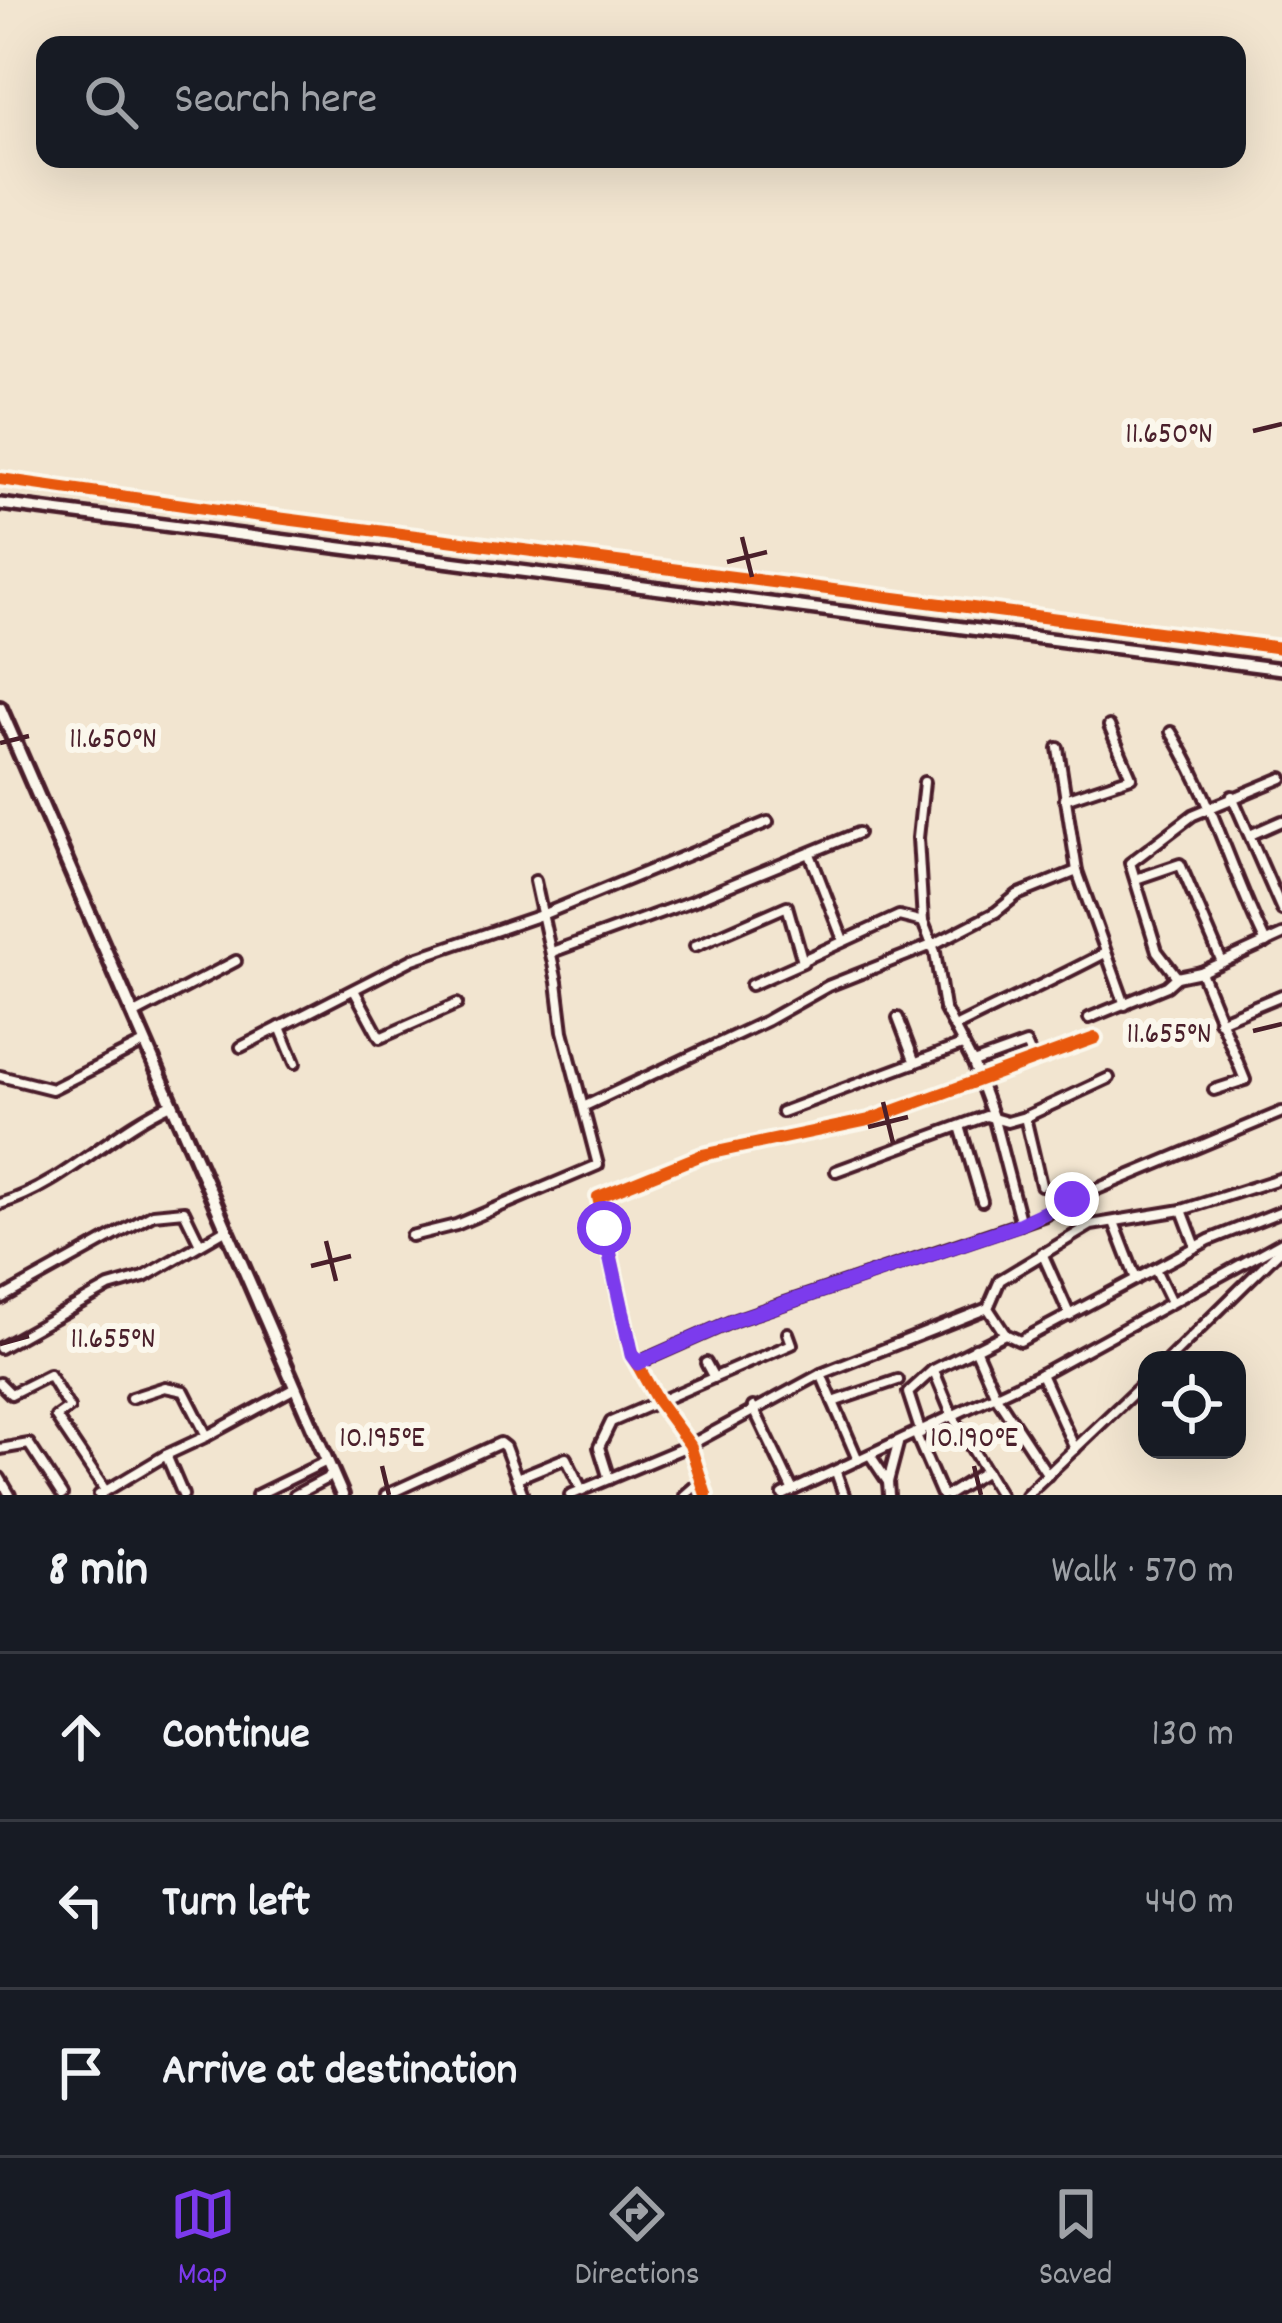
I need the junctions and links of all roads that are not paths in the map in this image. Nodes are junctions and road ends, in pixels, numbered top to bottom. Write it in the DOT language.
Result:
graph roads {
  1 [pos="0,478"];
  2 [pos="0,505"];
  3 [pos="1282,647"];
  4 [pos="1282,670"];
  5 [pos="0,708"];
  6 [pos="1109,726"];
  7 [pos="1172,733"];
  8 [pos="1058,748"];
  9 [pos="1280,779"];
  10 [pos="924,782"];
  11 [pos="1282,790"];
  12 [pos="1232,796"];
  13 [pos="1065,799"];
  14 [pos="1210,808"];
  15 [pos="1282,821"];
  16 [pos="768,822"];
  17 [pos="858,833"];
  18 [pos="1250,835"];
  19 [pos="809,854"];
  20 [pos="1077,871"];
  21 [pos="1136,879"];
  22 [pos="535,881"];
  23 [pos="1282,910"];
  24 [pos="544,914"];
  25 [pos="923,922"];
  26 [pos="1282,935"];
  27 [pos="844,940"];
  28 [pos="1266,944"];
  29 [pos="932,945"];
  30 [pos="695,946"];
  31 [pos="551,952"];
  32 [pos="1105,952"];
  33 [pos="803,960"];
  34 [pos="236,961"];
  35 [pos="1222,962"];
  36 [pos="1201,972"];
  37 [pos="1177,977"];
  38 [pos="751,985"];
  39 [pos="355,990"];
  40 [pos="1282,995"];
  41 [pos="457,1004"];
  42 [pos="1124,1005"];
  43 [pos="134,1016"];
  44 [pos="898,1018"];
  45 [pos="1089,1018"];
  46 [pos="1219,1021"];
  47 [pos="280,1027"];
  48 [pos="955,1027"];
  49 [pos="1095,1038"];
  50 [pos="144,1043"];
  51 [pos="962,1045"];
  52 [pos="241,1047"];
  53 [pos="1033,1060"];
  54 [pos="296,1063"];
  55 [pos="915,1063"];
  56 [pos="973,1063"];
  57 [pos="0,1076"];
  58 [pos="1109,1078"];
  59 [pos="979,1081"];
  60 [pos="1214,1090"];
  61 [pos="171,1104"];
  62 [pos="585,1106"];
  63 [pos="782,1112"];
  64 [pos="1282,1112"];
  65 [pos="1025,1117"];
  66 [pos="994,1120"];
  67 [pos="960,1126"];
  68 [pos="836,1171"];
  69 [pos="1282,1178"];
  70 [pos="1071,1180"];
  71 [pos="1041,1185"];
  72 [pos="1072,1199"];
  73 [pos="982,1201"];
  74 [pos="0,1204"];
  75 [pos="1183,1210"];
  76 [pos="1282,1211"];
  77 [pos="1114,1222"];
  78 [pos="1021,1224"];
  79 [pos="225,1230"];
  80 [pos="410,1236"];
  81 [pos="200,1244"];
  82 [pos="1282,1245"];
  83 [pos="1196,1246"];
  84 [pos="1042,1253"];
  85 [pos="1155,1269"];
  86 [pos="1136,1280"];
  87 [pos="0,1299"];
  88 [pos="1171,1302"];
  89 [pos="988,1308"];
  90 [pos="1070,1316"];
  91 [pos="788,1333"];
  92 [pos="1005,1334"];
  93 [pos="0,1348"];
  94 [pos="975,1348"];
  95 [pos="1177,1351"];
  96 [pos="638,1363"];
  97 [pos="706,1364"];
  98 [pos="934,1370"];
  99 [pos="821,1374"];
  100 [pos="1041,1374"];
  101 [pos="713,1376"];
  102 [pos="898,1380"];
  103 [pos="0,1383"];
  104 [pos="295,1388"];
  105 [pos="1138,1389"];
  106 [pos="996,1396"];
  107 [pos="131,1399"];
  108 [pos="657,1400"];
  109 [pos="833,1402"];
  110 [pos="754,1407"];
  111 [pos="953,1417"];
  112 [pos="918,1434"];
  113 [pos="207,1436"];
  114 [pos="899,1443"];
  115 [pos="690,1445"];
  116 [pos="0,1449"];
  117 [pos="1075,1449"];
  118 [pos="166,1455"];
  119 [pos="870,1455"];
  120 [pos="858,1460"];
  121 [pos="327,1461"];
  122 [pos="986,1471"];
  123 [pos="836,1472"];
  124 [pos="333,1475"];
  125 [pos="1048,1475"];
  126 [pos="0,1478"];
  127 [pos="517,1478"];
  128 [pos="609,1479"];
  129 [pos="702,1480"];
  130 [pos="888,1482"];
  131 [pos="582,1490"];
  132 [pos="102,1493"];
  133 [pos="788,1493"];
  134 [pos="10,1495"];
  135 [pos="62,1495"];
  136 [pos="183,1495"];
  137 [pos="257,1495"];
  138 [pos="295,1495"];
  139 [pos="342,1495"];
  140 [pos="386,1495"];
  141 [pos="523,1495"];
  142 [pos="570,1495"];
  143 [pos="685,1495"];
  144 [pos="706,1495"];
  145 [pos="844,1495"];
  146 [pos="889,1495"];
  147 [pos="945,1495"];
  148 [pos="1000,1495"];
  149 [pos="1026,1495"];
  1 -- 3 [label="street"];
  2 -- 4 [label="street"];
  5 -- 43 [label="main road"];
  6 -- 13 [label="street"];
  7 -- 14 [label="street"];
  8 -- 13 [label="street"];
  9 -- 11 [label="street"];
  9 -- 12 [label="street"];
  10 -- 25 [label="street"];
  12 -- 14 [label="street"];
  12 -- 18 [label="street"];
  13 -- 20 [label="street"];
  14 -- 21 [label="street"];
  14 -- 28 [label="street"];
  15 -- 18 [label="street"];
  16 -- 24 [label="street"];
  17 -- 19 [label="street"];
  18 -- 23 [label="street"];
  19 -- 27 [label="street"];
  19 -- 31 [label="street"];
  20 -- 29 [label="street"];
  20 -- 32 [label="street"];
  21 -- 35 [label="street"];
  21 -- 37 [label="street"];
  22 -- 24 [label="street"];
  24 -- 31 [label="street"];
  24 -- 39 [label="street"];
  25 -- 27 [label="street"];
  25 -- 29 [label="street"];
  26 -- 28 [label="street"];
  27 -- 33 [label="street"];
  28 -- 35 [label="street"];
  29 -- 48 [label="street"];
  29 -- 62 [label="street"];
  30 -- 33 [label="street"];
  31 -- 62 [label="street"];
  32 -- 42 [label="street"];
  32 -- 48 [label="street"];
  33 -- 38 [label="street"];
  34 -- 43 [label="street"];
  35 -- 36 [label="street"];
  36 -- 37 [label="street"];
  36 -- 46 [label="street"];
  37 -- 42 [label="street"];
  39 -- 41 [label="street"];
  39 -- 47 [label="street"];
  40 -- 46 [label="street"];
  42 -- 45 [label="street"];
  43 -- 50 [label="main road"];
  44 -- 55 [label="street"];
  46 -- 60 [label="street"];
  47 -- 52 [label="street"];
  47 -- 54 [label="street"];
  48 -- 51 [label="street"];
  49 -- 53 [label="street"];
  50 -- 57 [label="street"];
  50 -- 61 [label="main road"];
  51 -- 55 [label="street"];
  51 -- 56 [label="street"];
  53 -- 56 [label="street"];
  53 -- 59 [label="street"];
  55 -- 63 [label="street"];
  56 -- 59 [label="street"];
  58 -- 65 [label="street"];
  59 -- 66 [label="street"];
  59 -- 96 [label="street"];
  61 -- 74 [label="street"];
  61 -- 79 [label="main road"];
  62 -- 80 [label="street"];
  64 -- 72 [label="street"];
  65 -- 66 [label="street"];
  65 -- 71 [label="street"];
  66 -- 67 [label="street"];
  66 -- 78 [label="street"];
  67 -- 68 [label="street"];
  67 -- 73 [label="street"];
  69 -- 75 [label="street"];
  70 -- 72 [label="street"];
  72 -- 78 [label="street"];
  75 -- 77 [label="street"];
  75 -- 83 [label="street"];
  76 -- 83 [label="street"];
  77 -- 84 [label="street"];
  77 -- 86 [label="street"];
  78 -- 96 [label="street"];
  79 -- 81 [label="street"];
  79 -- 104 [label="main road"];
  81 -- 87 [label="street"];
  81 -- 93 [label="street"];
  82 -- 88 [label="street"];
  82 -- 95 [label="street"];
  83 -- 85 [label="street"];
  84 -- 89 [label="street"];
  84 -- 90 [label="street"];
  85 -- 86 [label="street"];
  85 -- 88 [label="street"];
  86 -- 90 [label="street"];
  88 -- 100 [label="street"];
  89 -- 92 [label="street"];
  89 -- 99 [label="street"];
  90 -- 92 [label="street"];
  91 -- 101 [label="street"];
  92 -- 94 [label="street"];
  94 -- 98 [label="street"];
  94 -- 106 [label="street"];
  96 -- 108 [label="street"];
  97 -- 101 [label="street"];
  98 -- 111 [label="street"];
  98 -- 112 [label="street"];
  99 -- 109 [label="street"];
  99 -- 110 [label="street"];
  100 -- 106 [label="street"];
  100 -- 117 [label="street"];
  101 -- 108 [label="street"];
  102 -- 109 [label="street"];
  103 -- 132 [label="street"];
  104 -- 113 [label="street"];
  104 -- 121 [label="main road"];
  105 -- 117 [label="street"];
  106 -- 111 [label="street"];
  106 -- 125 [label="street"];
  107 -- 113 [label="street"];
  108 -- 115 [label="street"];
  108 -- 128 [label="street"];
  109 -- 120 [label="street"];
  110 -- 115 [label="street"];
  110 -- 133 [label="street"];
  111 -- 112 [label="street"];
  111 -- 122 [label="street"];
  112 -- 114 [label="street"];
  112 -- 147 [label="street"];
  113 -- 118 [label="street"];
  114 -- 119 [label="street"];
  114 -- 130 [label="street"];
  115 -- 128 [label="street"];
  115 -- 129 [label="street"];
  116 -- 135 [label="street"];
  117 -- 125 [label="street"];
  118 -- 132 [label="street"];
  118 -- 136 [label="street"];
  119 -- 120 [label="street"];
  119 -- 130 [label="street"];
  120 -- 123 [label="street"];
  121 -- 124 [label="main road"];
  121 -- 137 [label="street"];
  122 -- 147 [label="street"];
  122 -- 148 [label="street"];
  123 -- 133 [label="street"];
  123 -- 145 [label="street"];
  124 -- 138 [label="street"];
  124 -- 139 [label="main road"];
  125 -- 149 [label="street"];
  126 -- 134 [label="street"];
  127 -- 131 [label="street"];
  127 -- 140 [label="street"];
  127 -- 141 [label="street"];
  128 -- 131 [label="street"];
  129 -- 143 [label="street"];
  129 -- 144 [label="street"];
  130 -- 146 [label="street"];
  131 -- 142 [label="street"];
}
